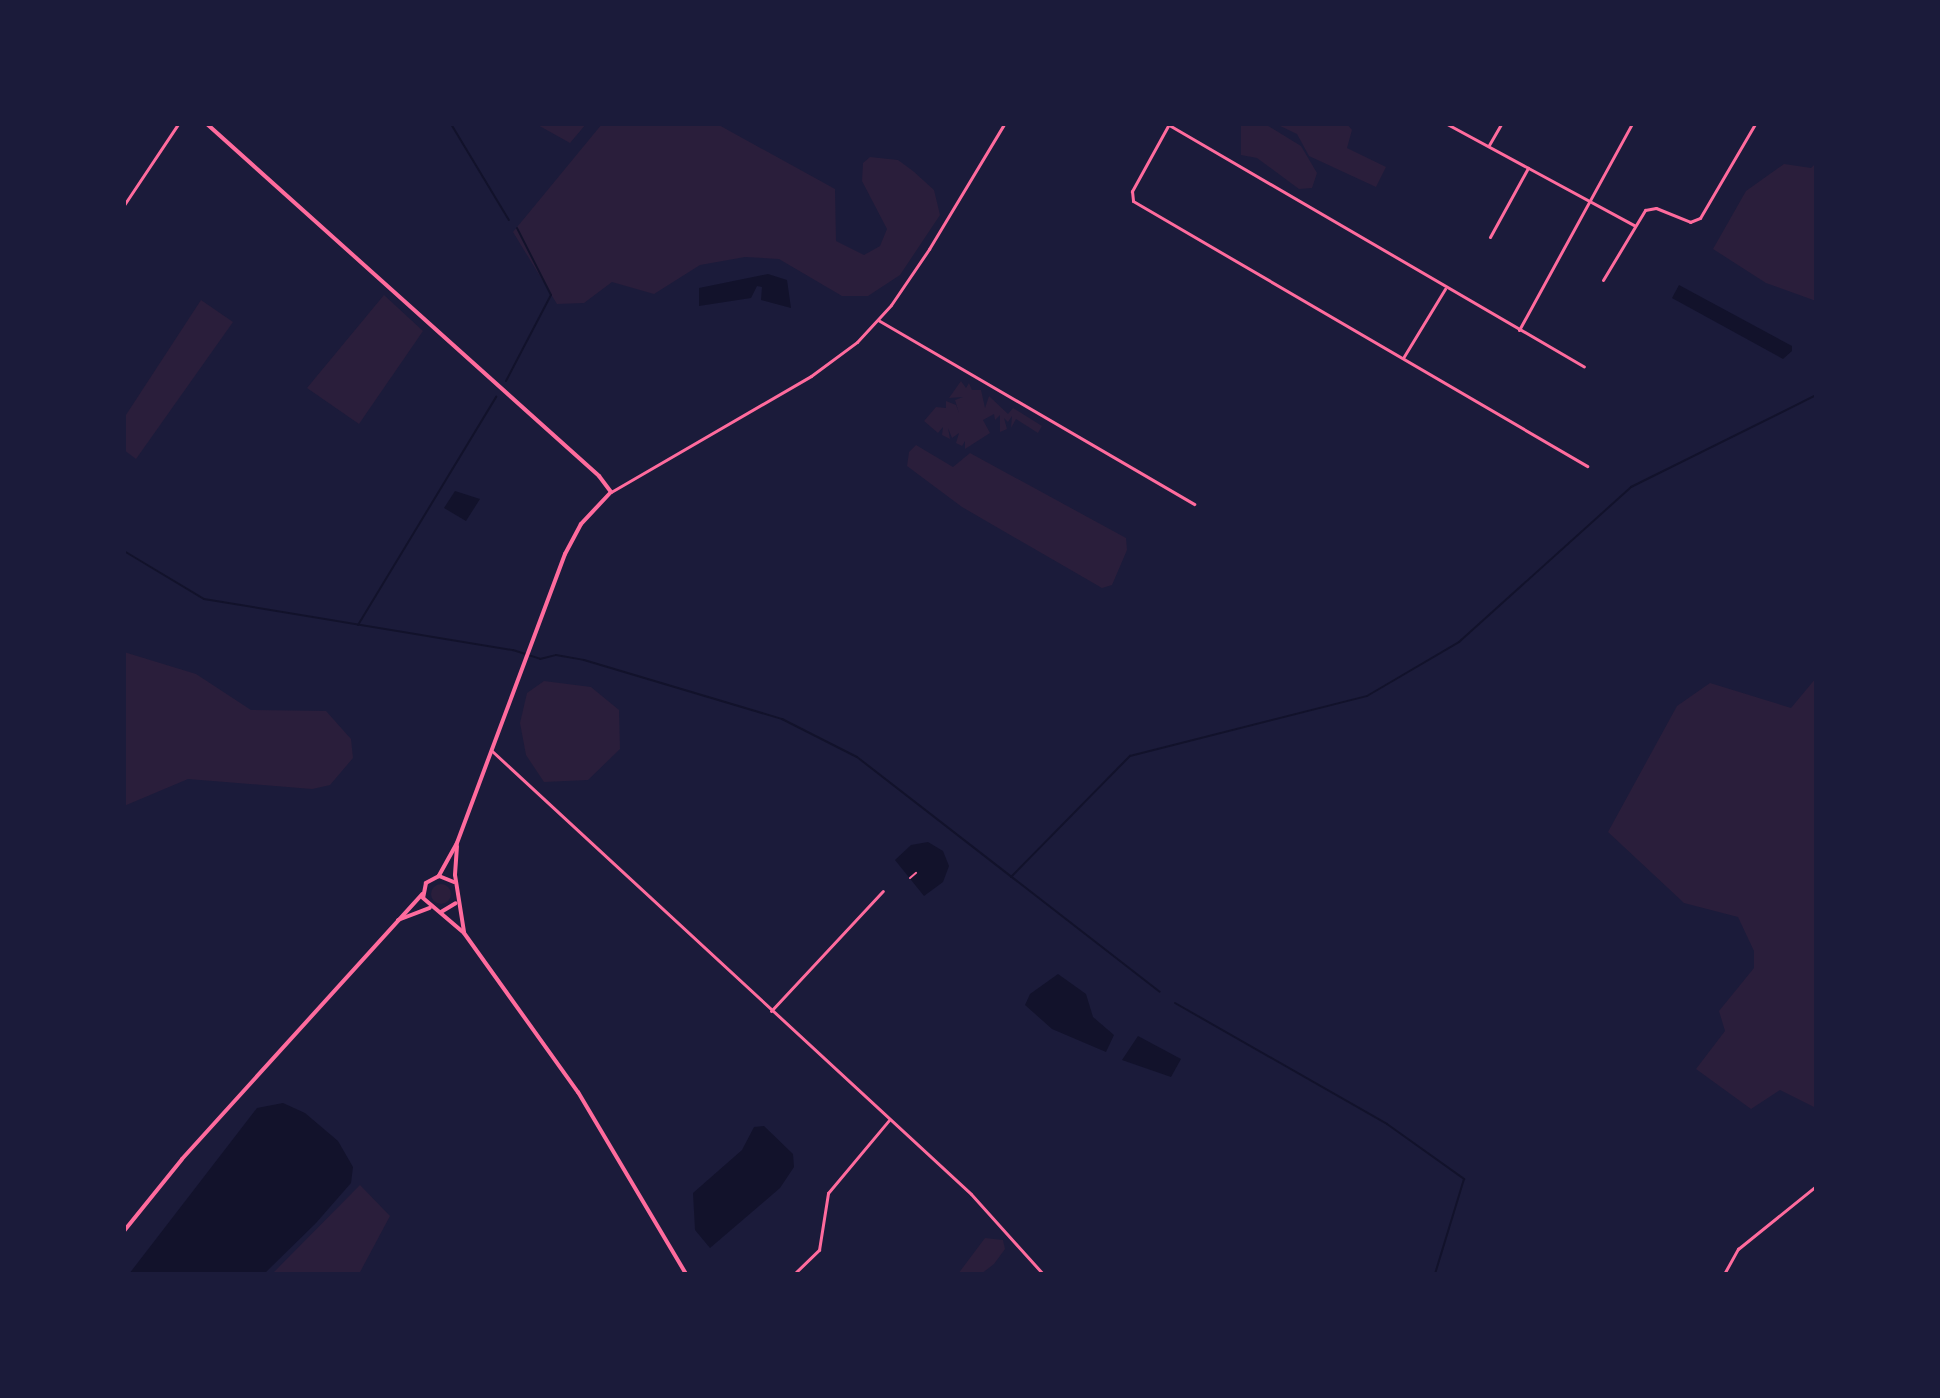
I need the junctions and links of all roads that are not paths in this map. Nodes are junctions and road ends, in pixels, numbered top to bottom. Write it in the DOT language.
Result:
graph roads {
  1 [pos="178,124"];
  2 [pos="207,124"];
  3 [pos="1004,124"];
  4 [pos="1169,124"];
  5 [pos="1447,124"];
  6 [pos="1501,124"];
  7 [pos="1632,124"];
  8 [pos="1755,124"];
  9 [pos="1488,146"];
  10 [pos="1528,168"];
  11 [pos="1587,201"];
  12 [pos="124,205"];
  13 [pos="1635,226"];
  14 [pos="1490,237"];
  15 [pos="1603,280"];
  16 [pos="1445,289"];
  17 [pos="878,320"];
  18 [pos="1519,330"];
  19 [pos="1403,358"];
  20 [pos="1584,367"];
  21 [pos="1587,466"];
  22 [pos="611,492"];
  23 [pos="1194,504"];
  24 [pos="492,751"];
  25 [pos="457,843"];
  26 [pos="439,876"];
  27 [pos="457,886"];
  28 [pos="883,891"];
  29 [pos="423,893"];
  30 [pos="458,901"];
  31 [pos="430,908"];
  32 [pos="439,912"];
  33 [pos="396,921"];
  34 [pos="464,933"];
  35 [pos="771,1011"];
  36 [pos="890,1119"];
  37 [pos="1816,1186"];
  38 [pos="124,1231"];
  39 [pos="686,1274"];
  40 [pos="794,1274"];
  41 [pos="1043,1274"];
  42 [pos="1724,1274"];
  1 -- 12 [label="street"];
  2 -- 22 [label="street"];
  3 -- 17 [label="street"];
  4 -- 16 [label="street"];
  4 -- 19 [label="street"];
  5 -- 9 [label="street"];
  6 -- 9 [label="street"];
  7 -- 11 [label="street"];
  8 -- 13 [label="street"];
  9 -- 10 [label="street"];
  10 -- 11 [label="street"];
  10 -- 14 [label="street"];
  11 -- 13 [label="street"];
  11 -- 18 [label="street"];
  13 -- 15 [label="street"];
  16 -- 18 [label="street"];
  16 -- 19 [label="street"];
  17 -- 22 [label="street"];
  17 -- 23 [label="street"];
  18 -- 20 [label="street"];
  19 -- 21 [label="street"];
  22 -- 24 [label="street"];
  24 -- 25 [label="street"];
  24 -- 35 [label="street"];
  25 -- 26 [label="street"];
  25 -- 27 [label="street"];
  26 -- 27 [label="street"];
  26 -- 29 [label="street"];
  27 -- 30 [label="street"];
  28 -- 35 [label="street"];
  29 -- 31 [label="street"];
  29 -- 33 [label="street"];
  30 -- 32 [label="street"];
  30 -- 34 [label="street"];
  31 -- 32 [label="street"];
  31 -- 33 [label="street"];
  32 -- 34 [label="street"];
  33 -- 38 [label="street"];
  34 -- 39 [label="street"];
  35 -- 36 [label="street"];
  36 -- 40 [label="street"];
  36 -- 41 [label="street"];
  37 -- 42 [label="street"];
}
